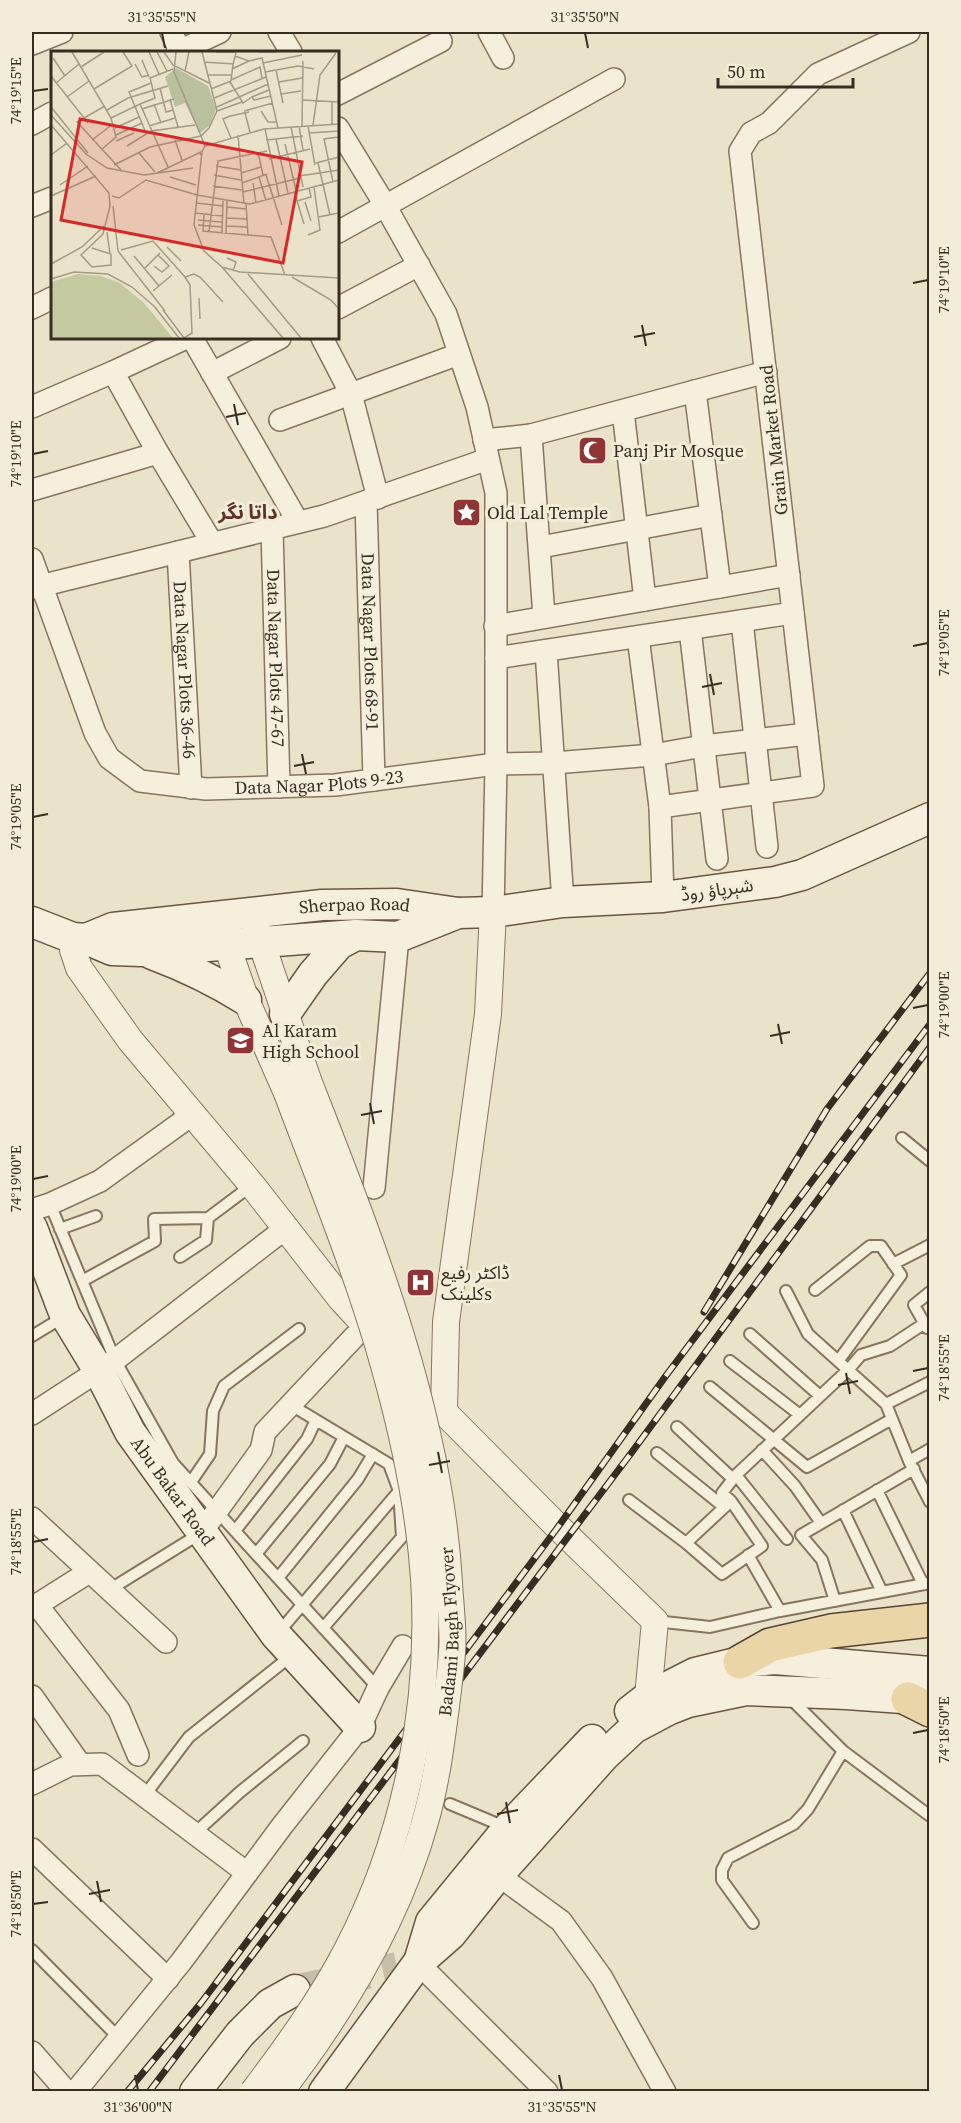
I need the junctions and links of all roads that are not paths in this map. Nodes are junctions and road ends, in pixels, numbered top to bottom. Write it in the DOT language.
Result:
graph roads {
  1 [pos="62,32"];
  2 [pos="171,32"];
  3 [pos="220,32"];
  4 [pos="279,32"];
  5 [pos="489,32"];
  6 [pos="909,32"];
  7 [pos="441,42"];
  8 [pos="32,44"];
  9 [pos="179,51"];
  10 [pos="181,51"];
  11 [pos="290,51"];
  12 [pos="502,58"];
  13 [pos="614,79"];
  14 [pos="339,93"];
  15 [pos="51,114"];
  16 [pos="32,124"];
  17 [pos="339,133"];
  18 [pos="344,153"];
  19 [pos="51,198"];
  20 [pos="32,206"];
  21 [pos="385,206"];
  22 [pos="339,231"];
  23 [pos="419,265"];
  24 [pos="51,298"];
  25 [pos="339,307"];
  26 [pos="32,308"];
  27 [pos="184,339"];
  28 [pos="193,339"];
  29 [pos="278,339"];
  30 [pos="323,339"];
  31 [pos="459,354"];
  32 [pos="113,372"];
  33 [pos="766,372"];
  34 [pos="212,373"];
  35 [pos="695,391"];
  36 [pos="351,394"];
  37 [pos="32,407"];
  38 [pos="623,411"];
  39 [pos="280,420"];
  40 [pos="531,435"];
  41 [pos="486,449"];
  42 [pos="158,453"];
  43 [pos="32,490"];
  44 [pos="372,500"];
  45 [pos="711,515"];
  46 [pos="298,522"];
  47 [pos="272,529"];
  48 [pos="637,529"];
  49 [pos="212,543"];
  50 [pos="541,547"];
  51 [pos="178,552"];
  52 [pos="32,559"];
  53 [pos="789,575"];
  54 [pos="36,586"];
  55 [pos="720,587"];
  56 [pos="645,600"];
  57 [pos="793,613"];
  58 [pos="544,617"];
  59 [pos="742,621"];
  60 [pos="495,626"];
  61 [pos="690,629"];
  62 [pos="638,637"];
  63 [pos="546,651"];
  64 [pos="496,658"];
  65 [pos="807,734"];
  66 [pos="755,741"];
  67 [pos="703,746"];
  68 [pos="653,755"];
  69 [pos="554,763"];
  70 [pos="496,764"];
  71 [pos="374,780"];
  72 [pos="279,787"];
  73 [pos="191,788"];
  74 [pos="760,794"];
  75 [pos="710,801"];
  76 [pos="660,807"];
  77 [pos="930,818"];
  78 [pos="767,847"];
  79 [pos="717,859"];
  80 [pos="663,897"];
  81 [pos="563,902"];
  82 [pos="493,912"];
  83 [pos="251,913"];
  84 [pos="458,913"];
  85 [pos="217,916"];
  86 [pos="32,922"];
  87 [pos="356,935"];
  88 [pos="398,937"];
  89 [pos="80,938"];
  90 [pos="261,942"];
  91 [pos="226,945"];
  92 [pos="141,951"];
  93 [pos="246,1000"];
  94 [pos="285,1014"];
  95 [pos="297,1086"];
  96 [pos="193,1114"];
  97 [pos="902,1138"];
  98 [pos="930,1161"];
  99 [pos="252,1185"];
  100 [pos="374,1188"];
  101 [pos="41,1207"];
  102 [pos="96,1216"];
  103 [pos="208,1218"];
  104 [pos="46,1228"];
  105 [pos="286,1228"];
  106 [pos="930,1245"];
  107 [pos="180,1257"];
  108 [pos="893,1264"];
  109 [pos="82,1281"];
  110 [pos="815,1290"];
  111 [pos="786,1291"];
  112 [pos="930,1292"];
  113 [pos="65,1315"];
  114 [pos="927,1326"];
  115 [pos="299,1329"];
  116 [pos="750,1334"];
  117 [pos="32,1336"];
  118 [pos="355,1336"];
  119 [pos="839,1360"];
  120 [pos="730,1361"];
  121 [pos="107,1365"];
  122 [pos="849,1369"];
  123 [pos="930,1382"];
  124 [pos="710,1387"];
  125 [pos="820,1396"];
  126 [pos="886,1404"];
  127 [pos="291,1405"];
  128 [pos="444,1412"];
  129 [pos="32,1414"];
  130 [pos="800,1415"];
  131 [pos="892,1419"];
  132 [pos="316,1420"];
  133 [pos="677,1427"];
  134 [pos="345,1437"];
  135 [pos="774,1440"];
  136 [pos="930,1449"];
  137 [pos="762,1450"];
  138 [pos="657,1453"];
  139 [pos="373,1454"];
  140 [pos="911,1465"];
  141 [pos="735,1477"];
  142 [pos="191,1482"];
  143 [pos="877,1490"];
  144 [pos="399,1491"];
  145 [pos="628,1500"];
  146 [pos="930,1502"];
  147 [pos="727,1504"];
  148 [pos="843,1510"];
  149 [pos="32,1518"];
  150 [pos="209,1522"];
  151 [pos="821,1523"];
  152 [pos="235,1531"];
  153 [pos="787,1539"];
  154 [pos="686,1543"];
  155 [pos="256,1554"];
  156 [pos="748,1555"];
  157 [pos="89,1572"];
  158 [pos="278,1578"];
  159 [pos="926,1584"];
  160 [pos="110,1590"];
  161 [pos="882,1592"];
  162 [pos="835,1601"];
  163 [pos="302,1605"];
  164 [pos="34,1607"];
  165 [pos="780,1611"];
  166 [pos="930,1620"];
  167 [pos="655,1621"];
  168 [pos="323,1628"];
  169 [pos="166,1642"];
  170 [pos="285,1645"];
  171 [pos="403,1646"];
  172 [pos="740,1662"];
  173 [pos="930,1672"];
  174 [pos="378,1688"];
  175 [pos="783,1691"];
  176 [pos="32,1696"];
  177 [pos="648,1697"];
  178 [pos="922,1703"];
  179 [pos="360,1727"];
  180 [pos="303,1741"];
  181 [pos="843,1751"];
  182 [pos="138,1755"];
  183 [pos="80,1764"];
  184 [pos="32,1784"];
  185 [pos="145,1795"];
  186 [pos="450,1804"];
  187 [pos="930,1816"];
  188 [pos="508,1828"];
  189 [pos="195,1833"];
  190 [pos="32,1849"];
  191 [pos="247,1873"];
  192 [pos="498,1875"];
  193 [pos="753,1923"];
  194 [pos="32,1950"];
  195 [pos="408,1965"];
  196 [pos="168,1979"];
  197 [pos="295,1990"];
  198 [pos="118,2038"];
  199 [pos="32,2052"];
  200 [pos="67,2091"];
  201 [pos="75,2091"];
  202 [pos="195,2091"];
  203 [pos="253,2091"];
  204 [pos="280,2091"];
  205 [pos="324,2091"];
  206 [pos="547,2091"];
  207 [pos="665,2091"];
  1 -- 8 [label="street"];
  2 -- 9 [label="street"];
  3 -- 10 [label="street"];
  4 -- 11 [label="street"];
  5 -- 12 [label="street"];
  6 -- 33 [label="street, Grain Market Road"];
  7 -- 14 [label="street"];
  13 -- 21 [label="street"];
  15 -- 16 [label="street"];
  17 -- 18 [label="street"];
  18 -- 21 [label="street"];
  19 -- 20 [label="street"];
  21 -- 22 [label="street"];
  21 -- 23 [label="street"];
  23 -- 25 [label="street"];
  23 -- 31 [label="street"];
  24 -- 26 [label="street"];
  27 -- 32 [label="street"];
  28 -- 34 [label="street"];
  29 -- 34 [label="street"];
  30 -- 36 [label="street, Data Nagar Plots 68-91"];
  31 -- 36 [label="street"];
  31 -- 41 [label="street"];
  32 -- 37 [label="street"];
  32 -- 42 [label="street"];
  33 -- 35 [label="street"];
  33 -- 53 [label="street, Grain Market Road"];
  34 -- 46 [label="street"];
  35 -- 38 [label="street"];
  35 -- 45 [label="street"];
  36 -- 39 [label="street"];
  36 -- 44 [label="street, Data Nagar Plots 68-91"];
  38 -- 40 [label="street"];
  38 -- 48 [label="street"];
  40 -- 41 [label="street"];
  40 -- 50 [label="street"];
  41 -- 44 [label="street"];
  41 -- 60 [label="street"];
  42 -- 43 [label="street"];
  42 -- 49 [label="street"];
  44 -- 46 [label="street"];
  44 -- 71 [label="street, Data Nagar Plots 68-91"];
  45 -- 48 [label="street"];
  45 -- 55 [label="street"];
  46 -- 47 [label="street"];
  47 -- 49 [label="street"];
  47 -- 72 [label="street, Data Nagar Plots 47-67"];
  48 -- 50 [label="street"];
  48 -- 56 [label="street"];
  49 -- 51 [label="street"];
  50 -- 58 [label="street"];
  51 -- 54 [label="street"];
  51 -- 73 [label="street, Data Nagar Plots 36-46"];
  52 -- 54 [label="street"];
  53 -- 55 [label="street"];
  53 -- 57 [label="street, Grain Market Road"];
  54 -- 73 [label="street, Data Nagar Plots 9-23"];
  55 -- 56 [label="street"];
  56 -- 58 [label="street"];
  57 -- 59 [label="street"];
  57 -- 65 [label="street, Grain Market Road"];
  58 -- 60 [label="street"];
  59 -- 61 [label="street"];
  59 -- 66 [label="street"];
  60 -- 64 [label="street"];
  61 -- 62 [label="street"];
  61 -- 67 [label="street"];
  62 -- 63 [label="street"];
  62 -- 68 [label="street"];
  63 -- 64 [label="street"];
  63 -- 69 [label="street"];
  64 -- 70 [label="street"];
  65 -- 66 [label="street, Data Nagar Plots 9-23"];
  65 -- 74 [label="street, Grain Market Road"];
  66 -- 67 [label="street, Data Nagar Plots 9-23"];
  66 -- 74 [label="street"];
  67 -- 68 [label="street, Data Nagar Plots 9-23"];
  67 -- 75 [label="street"];
  68 -- 69 [label="street, Data Nagar Plots 9-23"];
  68 -- 76 [label="street"];
  69 -- 70 [label="street, Data Nagar Plots 9-23"];
  69 -- 81 [label="street"];
  70 -- 71 [label="street, Data Nagar Plots 9-23"];
  70 -- 82 [label="street"];
  71 -- 72 [label="street, Data Nagar Plots 9-23"];
  72 -- 73 [label="street, Data Nagar Plots 9-23"];
  74 -- 75 [label="street, Grain Market Road"];
  74 -- 78 [label="street"];
  75 -- 76 [label="street, Grain Market Road"];
  75 -- 79 [label="street"];
  76 -- 80 [label="street"];
  77 -- 80 [label="main road, شېرپاؤ روڈ"];
  80 -- 81 [label="main road, شېرپاؤ روڈ"];
  81 -- 82 [label="main road, شېرپاؤ روڈ"];
  82 -- 84 [label="main road, Sherpao Road"];
  82 -- 128 [label="street"];
  83 -- 84 [label="main road, Sherpao Road"];
  83 -- 85 [label="main road, Sherpao Road"];
  83 -- 90 [label="street"];
  84 -- 88 [label="main road, Sherpao Road"];
  85 -- 89 [label="main road, Sherpao Road"];
  85 -- 91 [label="street"];
  86 -- 89 [label="main road"];
  87 -- 88 [label="main road, Sherpao Road"];
  87 -- 90 [label="main road, Sherpao Road"];
  87 -- 94 [label="main road"];
  88 -- 100 [label="street"];
  89 -- 92 [label="main road"];
  89 -- 96 [label="street"];
  90 -- 91 [label="main road, Sherpao Road"];
  90 -- 94 [label="street"];
  91 -- 92 [label="main road, Sherpao Road"];
  91 -- 93 [label="street"];
  92 -- 93 [label="main road"];
  93 -- 95 [label="street"];
  94 -- 95 [label="street"];
  95 -- 203 [label="street, Badami Bagh Flyover, bridge"];
  95 -- 204 [label="street, Badami Bagh Flyover, bridge"];
  96 -- 99 [label="street"];
  96 -- 101 [label="street"];
  97 -- 98 [label="lane"];
  99 -- 103 [label="lane"];
  99 -- 105 [label="street"];
  101 -- 104 [label="lane"];
  102 -- 104 [label="lane"];
  103 -- 107 [label="lane"];
  103 -- 109 [label="lane"];
  104 -- 109 [label="lane"];
  104 -- 113 [label="main road, Abu Bakar Road"];
  105 -- 121 [label="street"];
  105 -- 128 [label="street"];
  106 -- 108 [label="lane"];
  108 -- 110 [label="lane"];
  108 -- 119 [label="lane"];
  109 -- 121 [label="lane"];
  111 -- 119 [label="lane"];
  112 -- 114 [label="lane"];
  113 -- 117 [label="lane"];
  113 -- 121 [label="main road, Abu Bakar Road"];
  114 -- 122 [label="lane"];
  115 -- 142 [label="lane"];
  116 -- 125 [label="lane"];
  118 -- 127 [label="street"];
  119 -- 122 [label="lane"];
  120 -- 130 [label="lane"];
  121 -- 129 [label="street"];
  121 -- 142 [label="lane"];
  121 -- 150 [label="main road, Abu Bakar Road"];
  122 -- 125 [label="lane"];
  122 -- 126 [label="lane"];
  123 -- 126 [label="lane"];
  124 -- 135 [label="lane"];
  125 -- 130 [label="lane"];
  126 -- 131 [label="lane"];
  127 -- 132 [label="lane"];
  127 -- 150 [label="street"];
  128 -- 167 [label="street"];
  130 -- 135 [label="lane"];
  131 -- 135 [label="lane"];
  131 -- 140 [label="lane"];
  132 -- 134 [label="lane"];
  132 -- 152 [label="lane"];
  133 -- 141 [label="lane"];
  134 -- 139 [label="lane"];
  134 -- 155 [label="lane"];
  135 -- 137 [label="lane"];
  136 -- 140 [label="lane"];
  137 -- 141 [label="lane"];
  137 -- 151 [label="lane"];
  138 -- 147 [label="lane"];
  139 -- 144 [label="lane"];
  139 -- 158 [label="lane"];
  140 -- 143 [label="lane"];
  140 -- 146 [label="lane"];
  141 -- 147 [label="lane"];
  141 -- 153 [label="lane"];
  142 -- 150 [label="lane"];
  143 -- 148 [label="lane"];
  143 -- 159 [label="lane"];
  144 -- 163 [label="lane"];
  144 -- 168 [label="lane"];
  145 -- 154 [label="lane"];
  147 -- 154 [label="lane"];
  147 -- 156 [label="lane"];
  148 -- 151 [label="lane"];
  148 -- 161 [label="lane"];
  149 -- 157 [label="street"];
  150 -- 152 [label="lane"];
  150 -- 160 [label="lane"];
  150 -- 170 [label="main road, Abu Bakar Road"];
  151 -- 162 [label="lane"];
  152 -- 155 [label="lane"];
  154 -- 156 [label="lane"];
  155 -- 158 [label="lane"];
  156 -- 165 [label="lane"];
  157 -- 160 [label="street"];
  157 -- 164 [label="street"];
  158 -- 163 [label="lane"];
  159 -- 161 [label="lane"];
  160 -- 169 [label="street"];
  161 -- 162 [label="lane"];
  162 -- 165 [label="lane"];
  163 -- 168 [label="lane"];
  163 -- 170 [label="lane"];
  164 -- 182 [label="street"];
  165 -- 167 [label="lane"];
  166 -- 172 [label="main road"];
  167 -- 177 [label="street"];
  168 -- 174 [label="lane"];
  170 -- 179 [label="main road, Abu Bakar Road"];
  170 -- 185 [label="lane"];
  171 -- 174 [label="street"];
  172 -- 173 [label="main road"];
  172 -- 177 [label="main road"];
  174 -- 179 [label="street"];
  175 -- 178 [label="main road"];
  175 -- 181 [label="lane"];
  175 -- 192 [label="main road"];
  176 -- 183 [label="street"];
  177 -- 188 [label="main road"];
  179 -- 191 [label="street"];
  180 -- 189 [label="lane"];
  181 -- 187 [label="lane"];
  181 -- 193 [label="lane"];
  183 -- 184 [label="street"];
  183 -- 185 [label="street"];
  185 -- 189 [label="street"];
  186 -- 188 [label="lane"];
  188 -- 195 [label="main road"];
  189 -- 191 [label="street"];
  190 -- 196 [label="street"];
  191 -- 196 [label="street"];
  192 -- 195 [label="main road"];
  192 -- 207 [label="street"];
  194 -- 198 [label="lane"];
  195 -- 205 [label="main road"];
  195 -- 206 [label="street"];
  196 -- 198 [label="street"];
  197 -- 202 [label="main road"];
  198 -- 201 [label="street"];
  199 -- 200 [label="street"];
}
